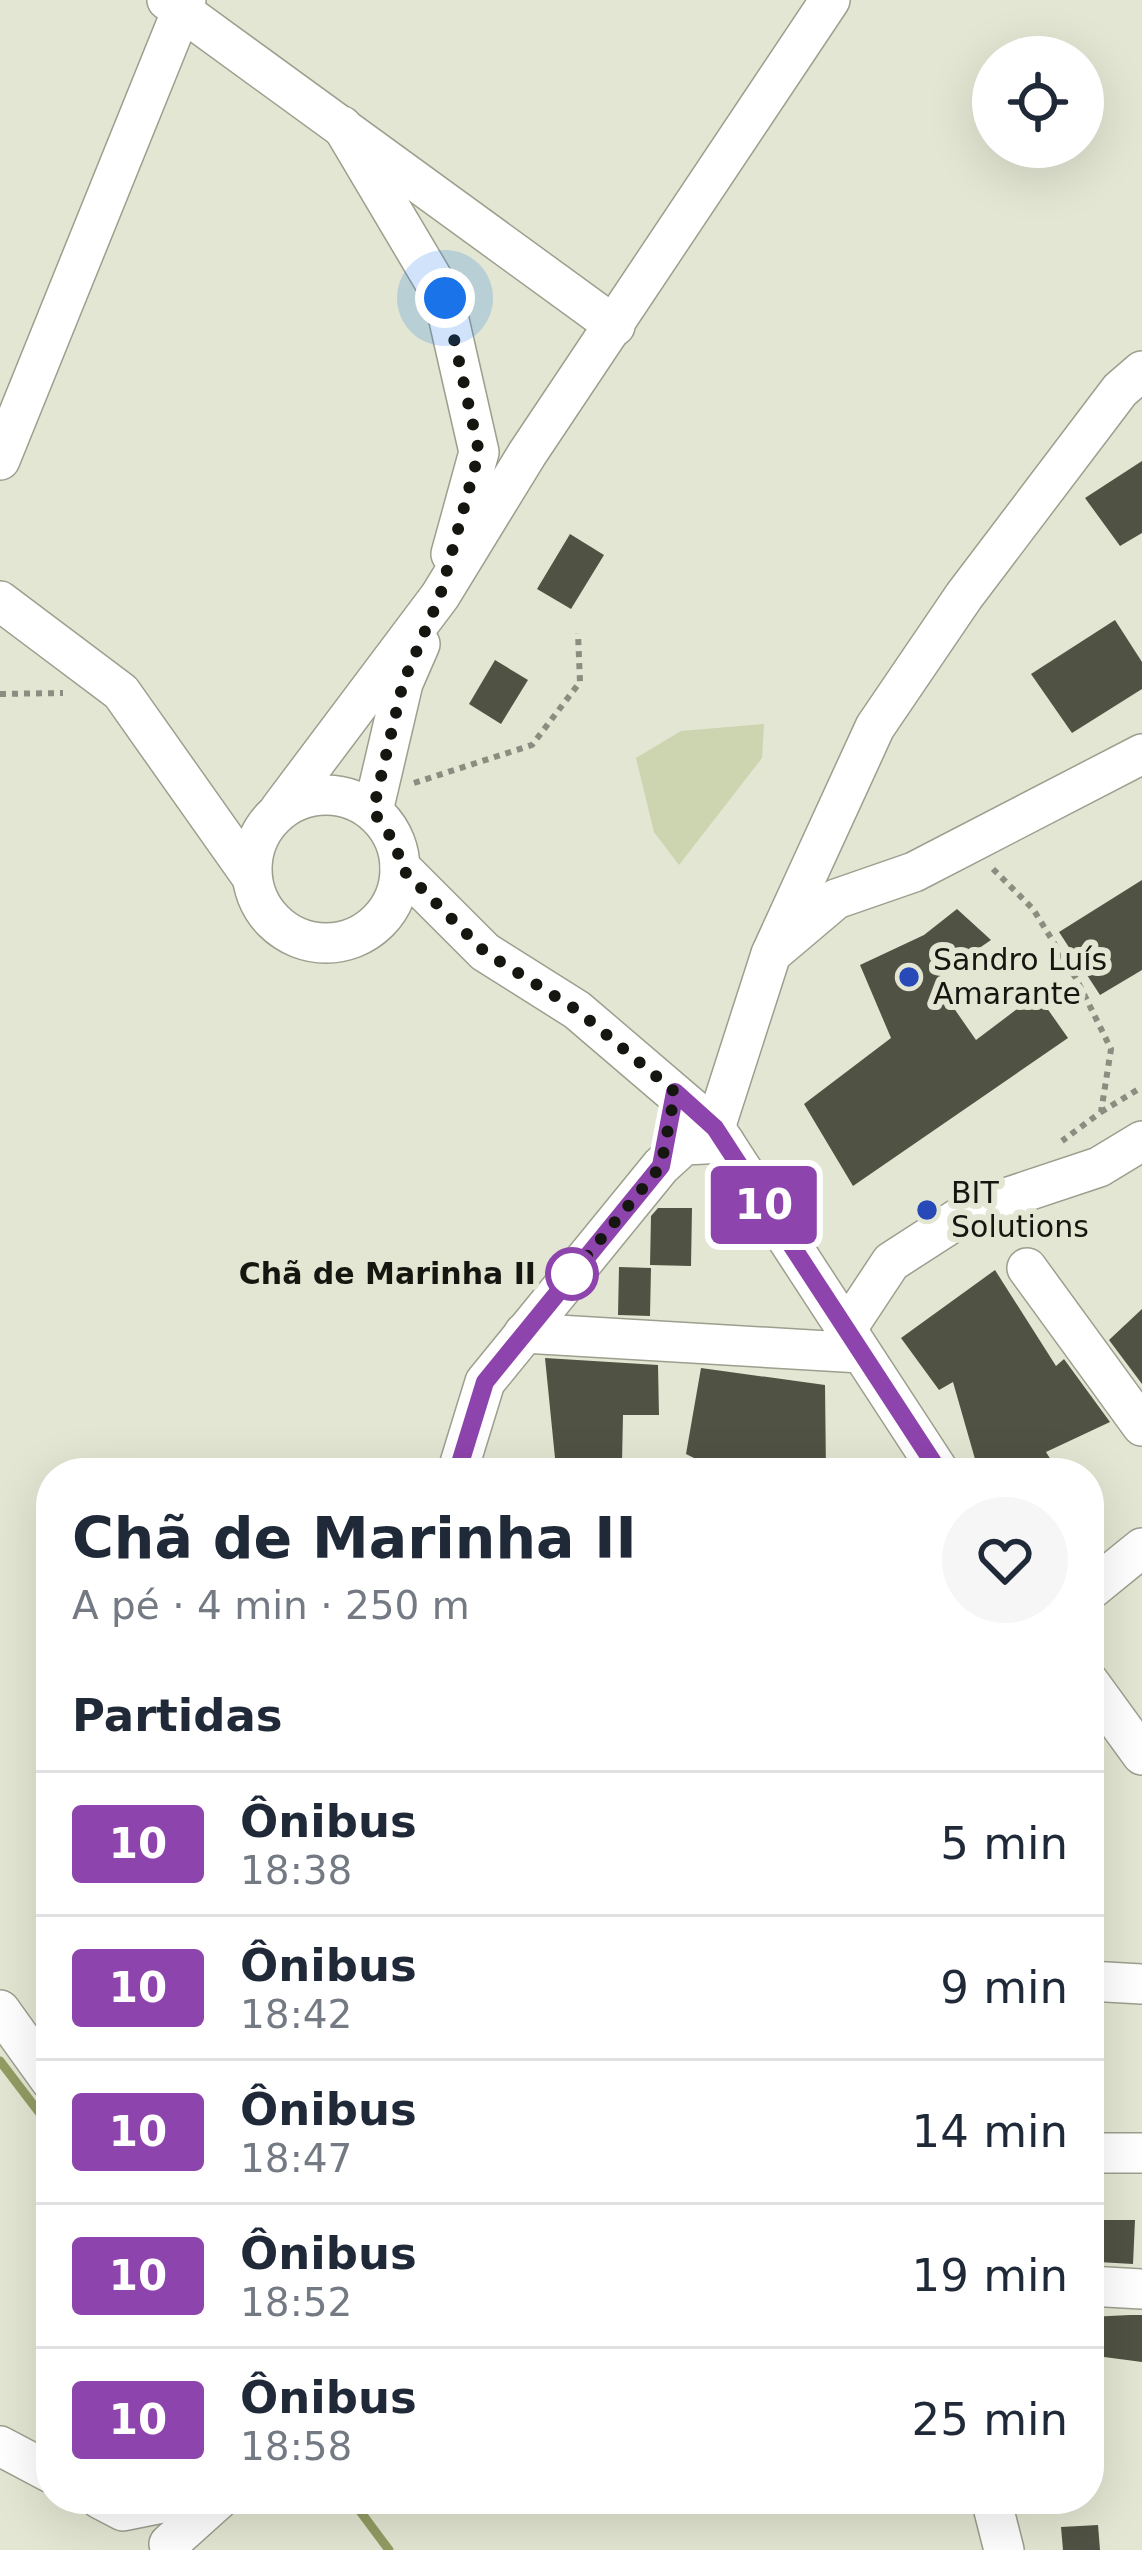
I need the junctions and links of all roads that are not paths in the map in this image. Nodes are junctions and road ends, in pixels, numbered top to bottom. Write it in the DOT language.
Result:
graph roads {
  1 [pos="830,0"];
  2 [pos="178,3"];
  3 [pos="343,126"];
  4 [pos="615,326"];
  5 [pos="1142,371"];
  6 [pos="0,460"];
  7 [pos="440,596"];
  8 [pos="0,601"];
  9 [pos="1142,754"];
  10 [pos="375,803"];
  11 [pos="280,809"];
  12 [pos="400,867"];
  13 [pos="251,876"];
  14 [pos="771,954"];
  15 [pos="675,1092"];
  16 [pos="720,1136"];
  17 [pos="1142,1141"];
  18 [pos="661,1166"];
  19 [pos="1028,1268"];
  20 [pos="524,1333"];
  21 [pos="853,1342"];
  22 [pos="1142,1426"];
  23 [pos="462,1458"];
  24 [pos="930,1458"];
  25 [pos="1142,1548"];
  26 [pos="1104,1579"];
  27 [pos="1104,1703"];
  28 [pos="1142,1755"];
  29 [pos="1104,1982"];
  30 [pos="1142,1984"];
  31 [pos="0,2010"];
  32 [pos="36,2059"];
  33 [pos="1104,2153"];
  34 [pos="1142,2153"];
  35 [pos="1104,2287"];
  36 [pos="1142,2289"];
  37 [pos="0,2446"];
  38 [pos="36,2465"];
  39 [pos="36,2474"];
  40 [pos="0,2475"];
  41 [pos="202,2514"];
  42 [pos="995,2514"];
  43 [pos="171,2550"];
  44 [pos="1004,2550"];
  1 -- 4 [label="street"];
  2 -- 3 [label="street"];
  2 -- 6 [label="street"];
  3 -- 4 [label="street"];
  3 -- 7 [label="street"];
  4 -- 7 [label="street"];
  5 -- 14 [label="street"];
  7 -- 10 [label="street"];
  7 -- 11 [label="street"];
  8 -- 13 [label="street"];
  9 -- 14 [label="street"];
  10 -- 11 [label="street"];
  10 -- 12 [label="street"];
  11 -- 13 [label="street"];
  12 -- 13 [label="street"];
  12 -- 15 [label="street"];
  14 -- 16 [label="street"];
  15 -- 16 [label="street"];
  15 -- 18 [label="street"];
  16 -- 18 [label="street"];
  16 -- 21 [label="street"];
  17 -- 21 [label="street"];
  18 -- 20 [label="street"];
  19 -- 22 [label="street"];
  20 -- 21 [label="street"];
  20 -- 23 [label="street"];
  21 -- 24 [label="street"];
  25 -- 26 [label="street"];
  27 -- 28 [label="street"];
  29 -- 30 [label="street"];
  31 -- 32 [label="street"];
  33 -- 34 [label="street"];
  35 -- 36 [label="street"];
  37 -- 38 [label="street"];
  39 -- 40 [label="street"];
  41 -- 43 [label="street"];
  42 -- 44 [label="street"];
}
